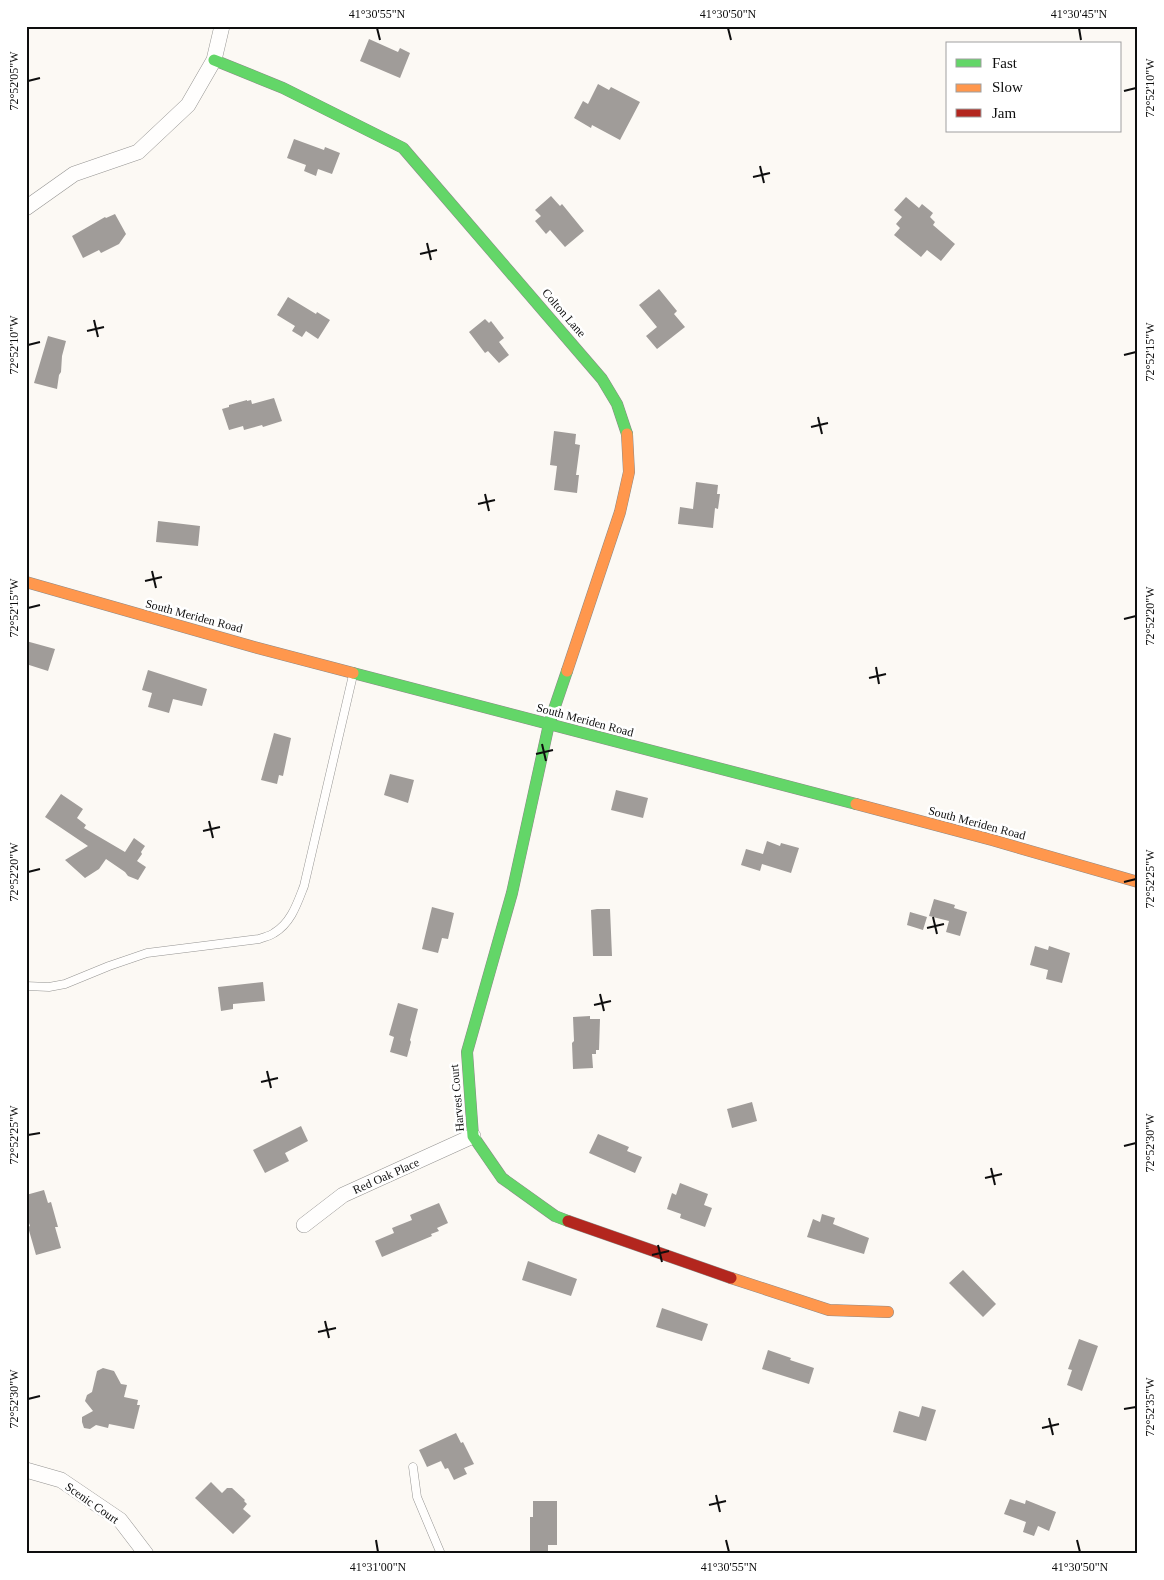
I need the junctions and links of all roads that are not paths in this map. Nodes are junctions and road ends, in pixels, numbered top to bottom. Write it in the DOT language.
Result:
graph roads {
  1 [pos="222,26"];
  2 [pos="214,60"];
  3 [pos="26,208"];
  4 [pos="26,582"];
  5 [pos="354,673"];
  6 [pos="549,724"];
  7 [pos="1138,882"];
  8 [pos="26,986"];
  9 [pos="473,1136"];
  10 [pos="304,1226"];
  11 [pos="888,1312"];
  12 [pos="413,1467"];
  13 [pos="26,1470"];
  14 [pos="146,1554"];
  15 [pos="441,1554"];
  1 -- 2 [label="street"];
  2 -- 3 [label="street"];
  2 -- 6 [label="street, Colton Lane"];
  4 -- 5 [label="street, South Meriden Road"];
  5 -- 6 [label="street, South Meriden Road"];
  5 -- 8 [label="lane"];
  6 -- 7 [label="street, South Meriden Road"];
  6 -- 9 [label="street, Harvest Court"];
  9 -- 10 [label="street, Red Oak Place"];
  9 -- 11 [label="street, Harvest Court"];
  12 -- 15 [label="lane"];
  13 -- 14 [label="street, Scenic Court"];
}
